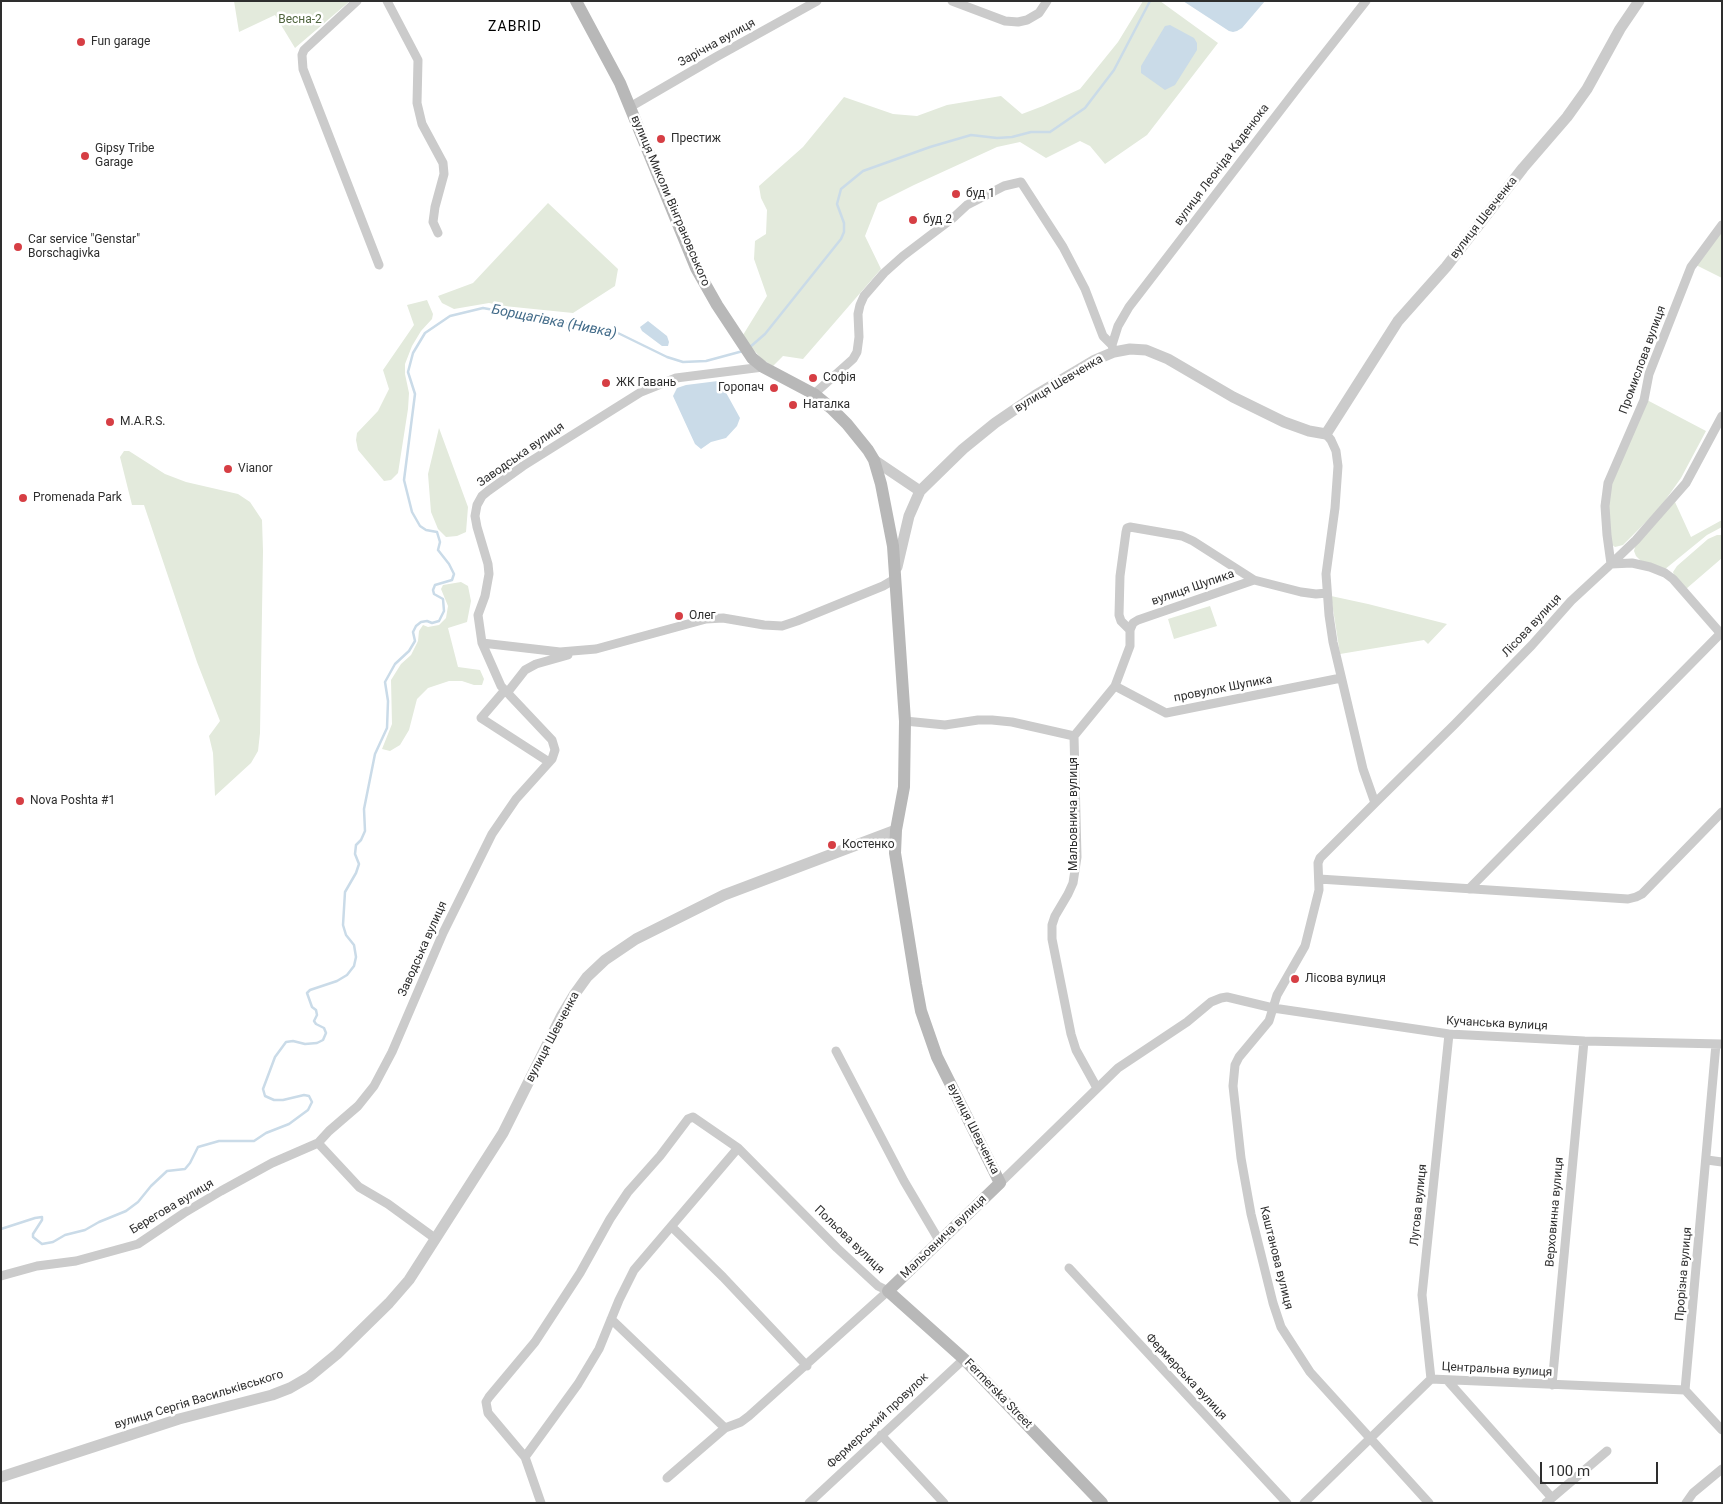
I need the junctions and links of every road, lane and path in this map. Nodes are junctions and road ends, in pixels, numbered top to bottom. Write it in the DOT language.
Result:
graph roads {
  1 [pos="357,1"];
  2 [pos="387,1"];
  3 [pos="576,1"];
  4 [pos="817,1"];
  5 [pos="952,1"];
  6 [pos="1047,1"];
  7 [pos="1366,1"];
  8 [pos="1639,1"];
  9 [pos="630,107"];
  10 [pos="1722,225"];
  11 [pos="438,233"];
  12 [pos="379,265"];
  13 [pos="1113,348"];
  14 [pos="763,367"];
  15 [pos="814,394"];
  16 [pos="1722,416"];
  17 [pos="1326,434"];
  18 [pos="874,460"];
  19 [pos="920,491"];
  20 [pos="1611,564"];
  21 [pos="895,579"];
  22 [pos="1254,580"];
  23 [pos="1327,593"];
  24 [pos="1130,630"];
  25 [pos="1721,634"];
  26 [pos="482,644"];
  27 [pos="596,649"];
  28 [pos="1341,678"];
  29 [pos="1115,686"];
  30 [pos="506,692"];
  31 [pos="905,721"];
  32 [pos="1074,736"];
  33 [pos="549,762"];
  34 [pos="1375,803"];
  35 [pos="1722,812"];
  36 [pos="896,830"];
  37 [pos="1319,879"];
  38 [pos="1469,889"];
  39 [pos="1273,1008"];
  40 [pos="1449,1034"];
  41 [pos="1584,1041"];
  42 [pos="1719,1044"];
  43 [pos="836,1051"];
  44 [pos="1097,1088"];
  45 [pos="318,1143"];
  46 [pos="738,1148"];
  47 [pos="1707,1160"];
  48 [pos="1722,1162"];
  49 [pos="1000,1183"];
  50 [pos="672,1227"];
  51 [pos="436,1239"];
  52 [pos="940,1242"];
  53 [pos="1069,1268"];
  54 [pos="1,1276"];
  55 [pos="888,1291"];
  56 [pos="611,1320"];
  57 [pos="964,1358"];
  58 [pos="807,1366"];
  59 [pos="1431,1379"];
  60 [pos="1447,1380"];
  61 [pos="1552,1384"];
  62 [pos="1685,1390"];
  63 [pos="726,1428"];
  64 [pos="1722,1430"];
  65 [pos="881,1435"];
  66 [pos="1370,1438"];
  67 [pos="1607,1451"];
  68 [pos="525,1457"];
  69 [pos="1722,1470"];
  70 [pos="1,1477"];
  71 [pos="667,1478"];
  72 [pos="1549,1500"];
  73 [pos="541,1503"];
  74 [pos="809,1503"];
  75 [pos="944,1503"];
  76 [pos="1102,1503"];
  77 [pos="1287,1503"];
  78 [pos="1304,1503"];
  79 [pos="1430,1503"];
  80 [pos="1686,1503"];
  1 -- 12 [label="street"];
  2 -- 11 [label="street"];
  3 -- 9 [label="main road, вулиця Миколи Вінграновського"];
  4 -- 9 [label="street, Зарічна вулиця"];
  5 -- 6 [label="street"];
  7 -- 13 [label="street, вулиця Леоніда Каденюка"];
  8 -- 17 [label="street, вулиця Шевченка"];
  9 -- 14 [label="main road, вулиця Миколи Вінграновського"];
  10 -- 20 [label="street, Промислова вулиця"];
  13 -- 15 [label="street"];
  13 -- 17 [label="street, вулиця Шевченка"];
  13 -- 19 [label="street, вулиця Шевченка"];
  14 -- 15 [label="main road, вулиця Миколи Вінграновського"];
  14 -- 26 [label="street, Заводська вулиця"];
  15 -- 18 [label="main road, вулиця Шевченка"];
  16 -- 20 [label="street"];
  17 -- 23 [label="street"];
  18 -- 19 [label="street, вулиця Шевченка"];
  18 -- 21 [label="main road, вулиця Шевченка"];
  19 -- 21 [label="street, вулиця Шевченка"];
  20 -- 25 [label="street"];
  20 -- 34 [label="street, Лісова вулиця"];
  21 -- 27 [label="street"];
  21 -- 31 [label="main road, вулиця Шевченка"];
  22 -- 23 [label="street, вулиця Шупика"];
  22 -- 24 [label="street, вулиця Шупика"];
  22 -- 24 [label="street"];
  23 -- 28 [label="street"];
  24 -- 29 [label="street"];
  25 -- 38 [label="street"];
  26 -- 27 [label="street"];
  26 -- 30 [label="street, Заводська вулиця"];
  27 -- 30 [label="street"];
  28 -- 29 [label="street, провулок Шупика"];
  28 -- 34 [label="street"];
  29 -- 32 [label="street"];
  30 -- 33 [label="street, Заводська вулиця"];
  30 -- 33 [label="street"];
  31 -- 32 [label="street"];
  31 -- 36 [label="main road, вулиця Шевченка"];
  32 -- 44 [label="street, Мальовнича вулиця"];
  33 -- 45 [label="street, Заводська вулиця"];
  34 -- 37 [label="street, Лісова вулиця"];
  35 -- 38 [label="street"];
  36 -- 49 [label="main road, вулиця Шевченка"];
  36 -- 51 [label="street, вулиця Шевченка"];
  37 -- 38 [label="street"];
  37 -- 39 [label="street, Каштанова вулиця"];
  39 -- 40 [label="street, Кучанська вулиця"];
  39 -- 44 [label="street, вулиця Шевченка"];
  39 -- 66 [label="street, Каштанова вулиця"];
  40 -- 41 [label="street, Кучанська вулиця"];
  40 -- 59 [label="street, Лугова вулиця"];
  41 -- 42 [label="street, Кучанська вулиця"];
  41 -- 61 [label="street, Верховинна вулиця"];
  42 -- 47 [label="street, Прорізна вулиця"];
  43 -- 52 [label="street"];
  44 -- 49 [label="street, вулиця Шевченка"];
  45 -- 51 [label="street"];
  45 -- 54 [label="street, Берегова вулиця"];
  46 -- 50 [label="street"];
  46 -- 55 [label="street, Польова вулиця"];
  46 -- 68 [label="street, Польова вулиця"];
  47 -- 48 [label="street"];
  47 -- 62 [label="street, Прорізна вулиця"];
  49 -- 52 [label="main road, Мальовнича вулиця"];
  50 -- 56 [label="street"];
  50 -- 58 [label="street"];
  51 -- 70 [label="street, вулиця Сергія Васильківського"];
  52 -- 55 [label="main road, Мальовнича вулиця"];
  53 -- 77 [label="street, Фермерська вулиця"];
  55 -- 57 [label="main road, Fermerska Street"];
  55 -- 58 [label="street, Польова вулиця"];
  56 -- 63 [label="street"];
  56 -- 68 [label="street"];
  57 -- 65 [label="street, Фермерський провулок"];
  57 -- 76 [label="main road, Fermerska Street"];
  58 -- 63 [label="street, Польова вулиця"];
  59 -- 60 [label="street, Центральна вулиця"];
  59 -- 66 [label="street, Центральна вулиця"];
  60 -- 61 [label="street, Центральна вулиця"];
  60 -- 72 [label="street"];
  61 -- 62 [label="street, Центральна вулиця"];
  62 -- 64 [label="street"];
  63 -- 71 [label="street, Польова вулиця"];
  65 -- 74 [label="street, Фермерський провулок"];
  65 -- 75 [label="street"];
  66 -- 78 [label="street, Центральна вулиця"];
  66 -- 79 [label="street, Каштанова вулиця"];
  67 -- 72 [label="street"];
  68 -- 73 [label="street"];
  69 -- 80 [label="street"];
}
